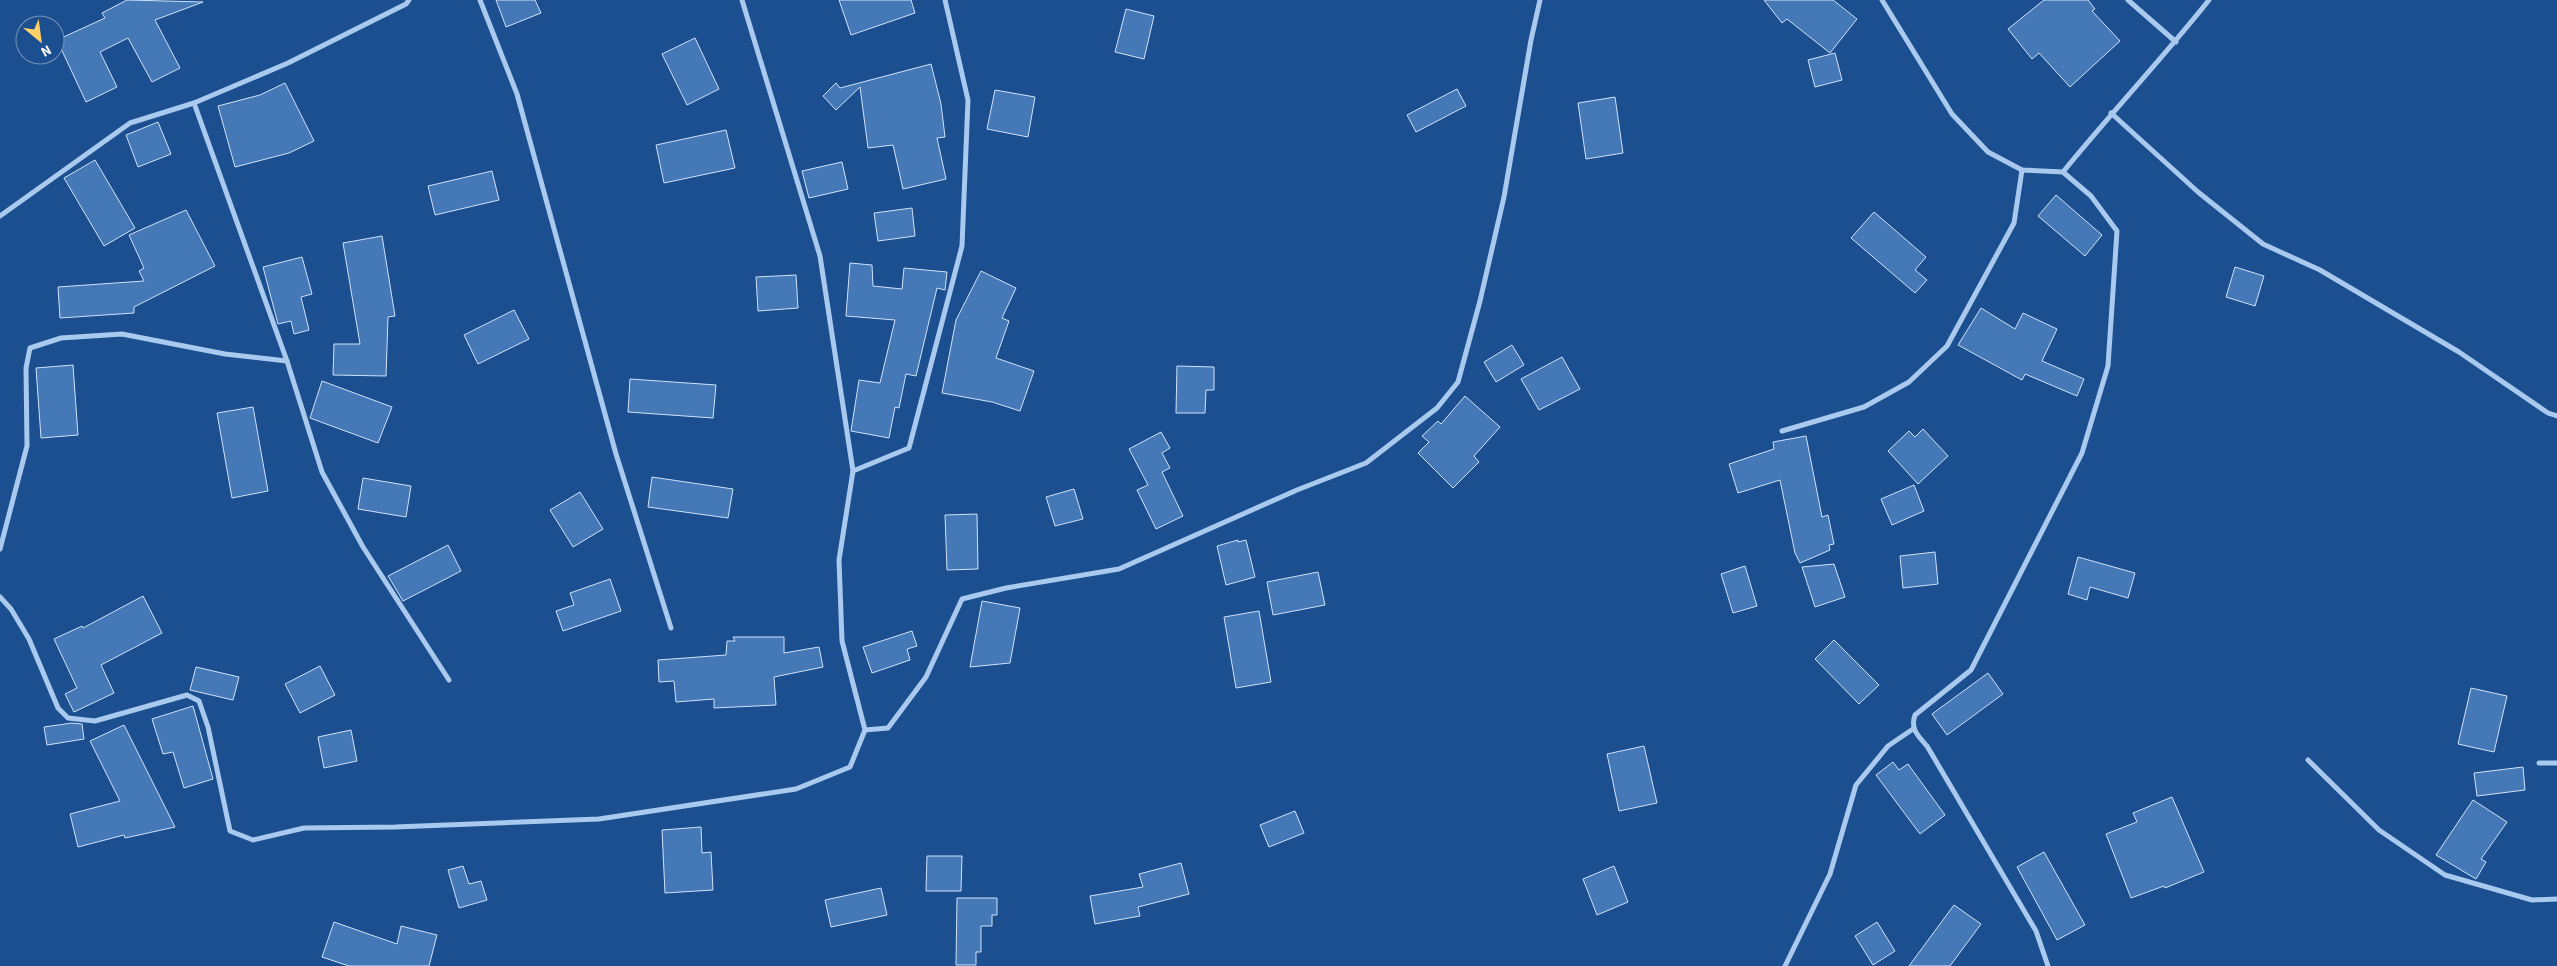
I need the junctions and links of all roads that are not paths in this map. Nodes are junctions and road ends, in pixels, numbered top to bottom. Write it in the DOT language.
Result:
graph roads {
  1 [pos="410,0"];
  2 [pos="480,0"];
  3 [pos="742,0"];
  4 [pos="945,0"];
  5 [pos="1540,0"];
  6 [pos="1882,0"];
  7 [pos="2128,0"];
  8 [pos="2208,0"];
  9 [pos="2176,42"];
  10 [pos="194,103"];
  11 [pos="2111,113"];
  12 [pos="2022,170"];
  13 [pos="2063,172"];
  14 [pos="0,216"];
  15 [pos="287,362"];
  16 [pos="2557,416"];
  17 [pos="1782,431"];
  18 [pos="853,471"];
  19 [pos="0,549"];
  20 [pos="0,597"];
  21 [pos="671,628"];
  22 [pos="448,680"];
  23 [pos="1913,729"];
  24 [pos="865,730"];
  25 [pos="2308,760"];
  26 [pos="2539,763"];
  27 [pos="2557,763"];
  28 [pos="2557,899"];
  29 [pos="1785,966"];
  30 [pos="2048,966"];
  1 -- 10 [label="street"];
  2 -- 21 [label="street"];
  3 -- 18 [label="street"];
  4 -- 18 [label="street"];
  5 -- 24 [label="street"];
  6 -- 12 [label="street"];
  7 -- 9 [label="street"];
  8 -- 9 [label="street"];
  9 -- 11 [label="street"];
  10 -- 14 [label="street"];
  10 -- 15 [label="street"];
  11 -- 13 [label="street"];
  11 -- 16 [label="street"];
  12 -- 13 [label="street"];
  12 -- 17 [label="street"];
  13 -- 23 [label="street"];
  15 -- 19 [label="street"];
  15 -- 22 [label="street"];
  18 -- 24 [label="street"];
  20 -- 24 [label="street"];
  23 -- 29 [label="street"];
  23 -- 30 [label="street"];
  25 -- 28 [label="street"];
  26 -- 27 [label="street"];
}
